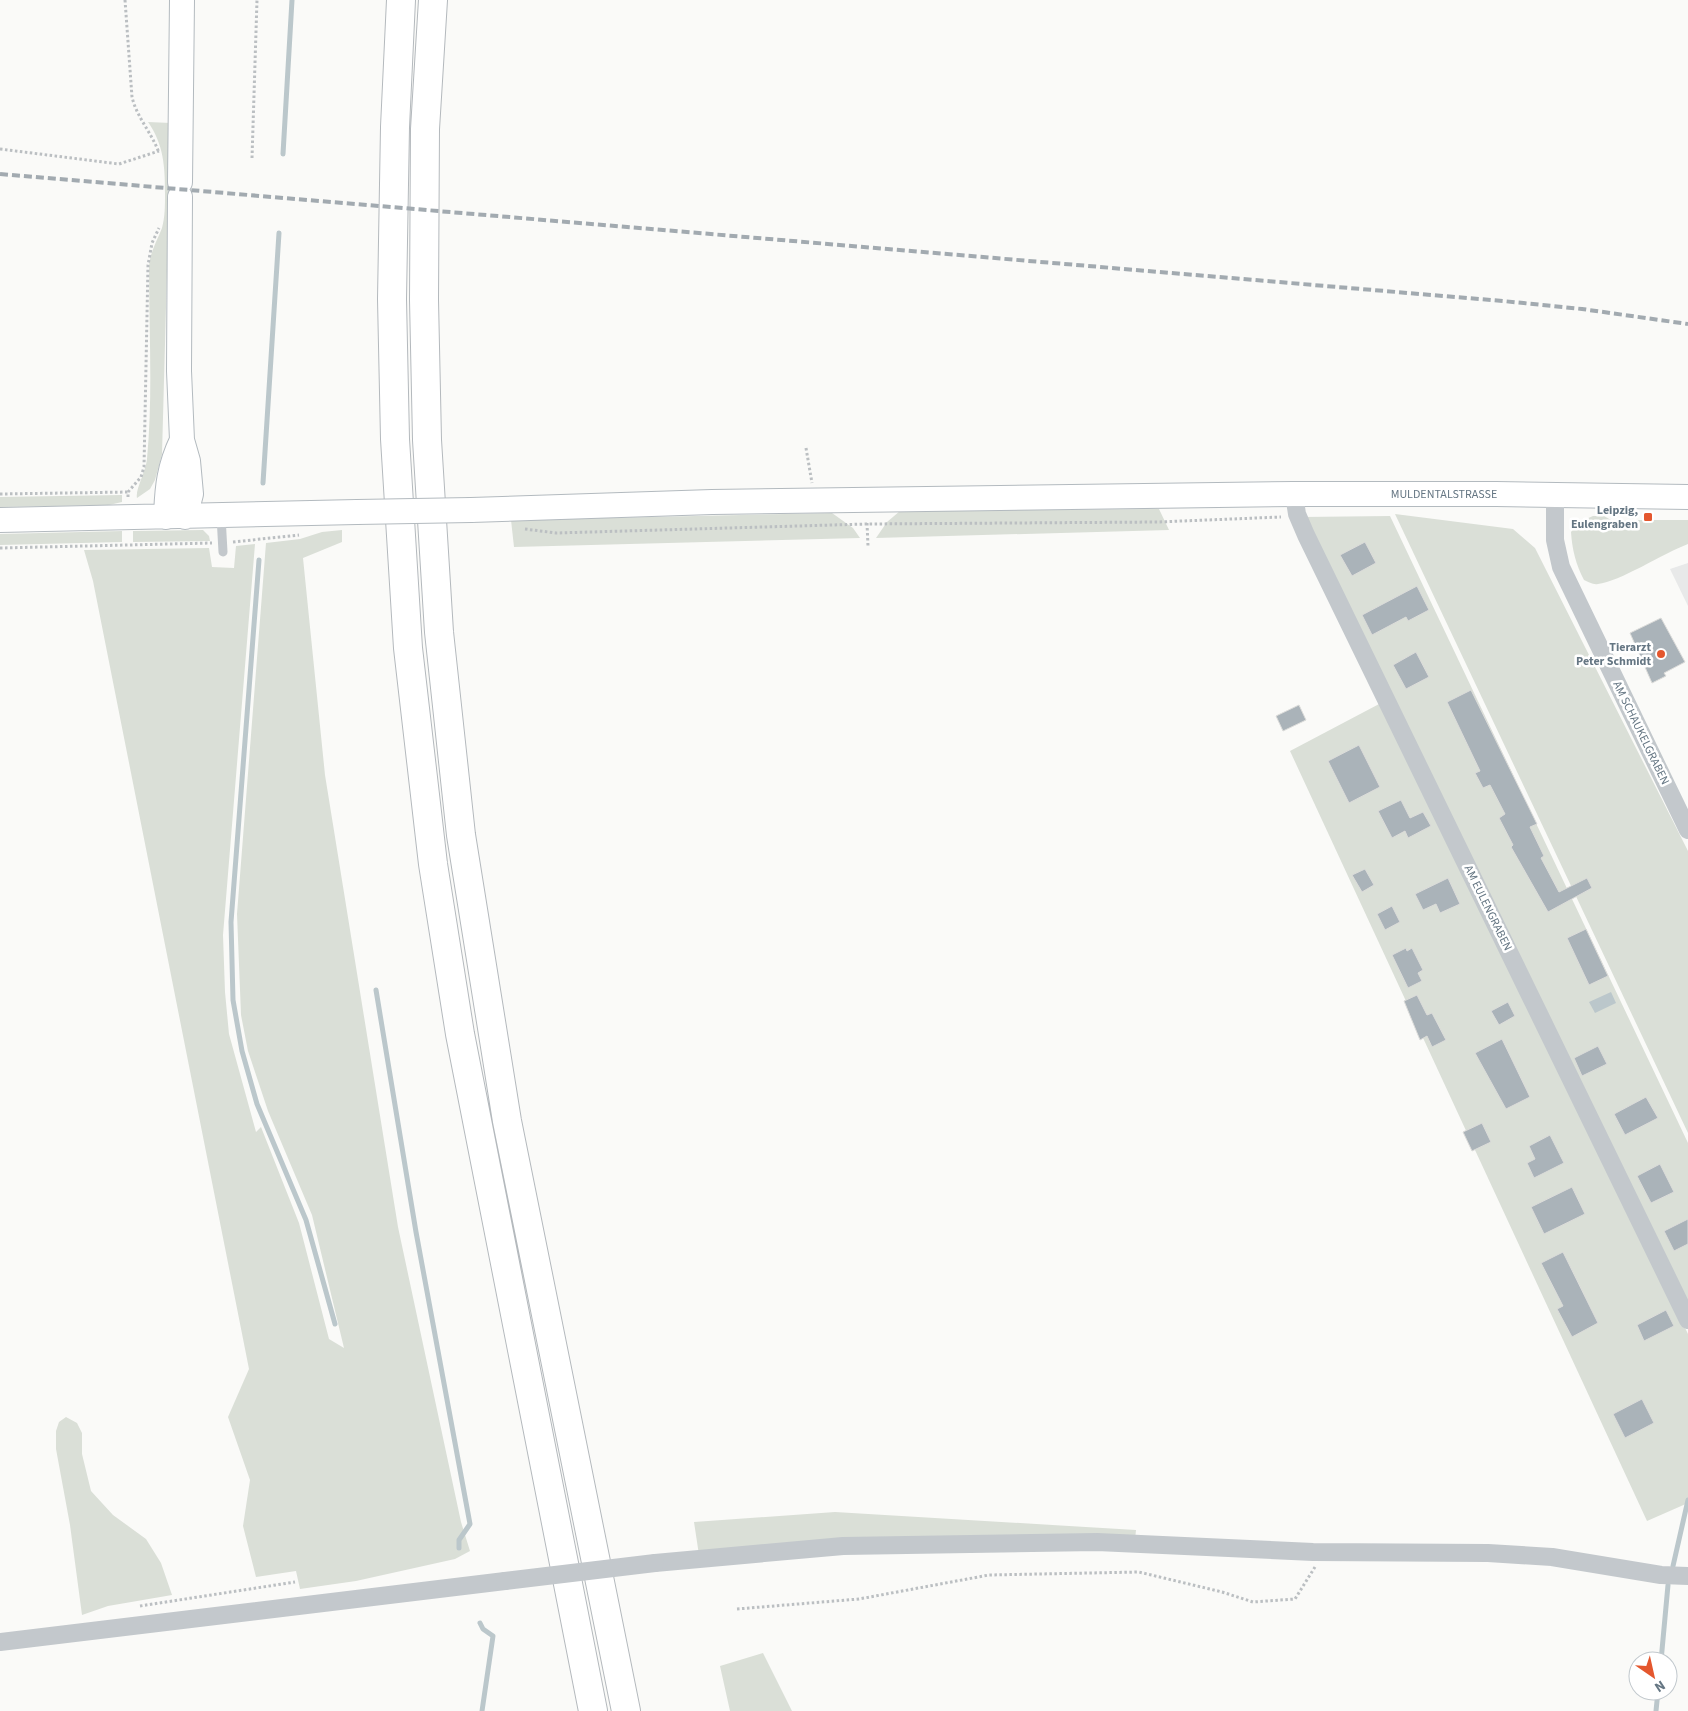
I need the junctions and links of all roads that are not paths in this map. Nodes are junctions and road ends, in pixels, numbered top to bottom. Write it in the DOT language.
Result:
graph roads {
  1 [pos="182,0"];
  2 [pos="401,0"];
  3 [pos="434,0"];
  4 [pos="1555,495"];
  5 [pos="1688,497"];
  6 [pos="1295,504"];
  7 [pos="221,516"];
  8 [pos="175,517"];
  9 [pos="0,520"];
  10 [pos="223,547"];
  11 [pos="1688,830"];
  12 [pos="1688,1320"];
  13 [pos="1688,1576"];
  14 [pos="0,1642"];
  15 [pos="593,1711"];
  16 [pos="626,1711"];
  1 -- 8 [label="main road"];
  2 -- 15 [label="highway"];
  3 -- 16 [label="highway"];
  4 -- 5 [label="main road, MULDENTALSTRASSE"];
  4 -- 6 [label="main road, MULDENTALSTRASSE"];
  4 -- 11 [label="street, AM SCHAUKELGRABEN"];
  6 -- 7 [label="main road, MULDENTALSTRASSE, bridge"];
  6 -- 12 [label="street, AM EULENGRABEN"];
  7 -- 8 [label="main road, MULDENTALSTRASSE"];
  7 -- 10 [label="lane"];
  8 -- 9 [label="main road, MULDENTALSTRASSE"];
  13 -- 14 [label="street, bridge"];
}
